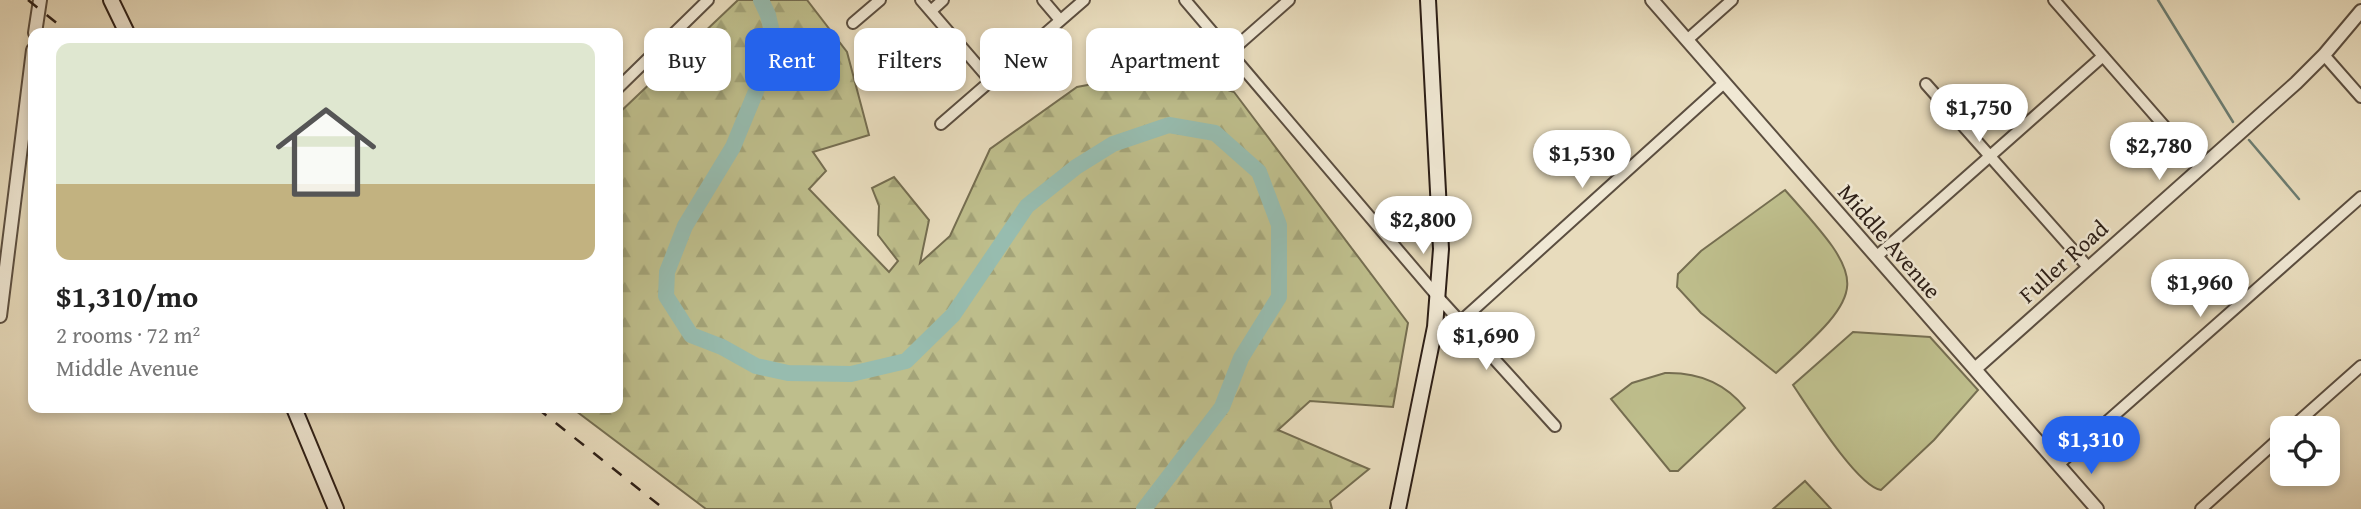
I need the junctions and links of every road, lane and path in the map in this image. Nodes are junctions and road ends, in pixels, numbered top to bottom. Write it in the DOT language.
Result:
graph roads {
  1 [pos="40,0"];
  2 [pos="111,0"];
  3 [pos="708,0"];
  4 [pos="880,0"];
  5 [pos="921,0"];
  6 [pos="943,0"];
  7 [pos="1043,0"];
  8 [pos="1084,0"];
  9 [pos="1185,0"];
  10 [pos="1289,0"];
  11 [pos="1428,0"];
  12 [pos="1652,0"];
  13 [pos="1732,0"];
  14 [pos="2054,0"];
  15 [pos="931,11"];
  16 [pos="2361,11"];
  17 [pos="1060,20"];
  18 [pos="853,23"];
  19 [pos="36,28"];
  20 [pos="125,28"];
  21 [pos="1051,28"];
  22 [pos="1209,28"];
  23 [pos="1244,40"];
  24 [pos="1687,40"];
  25 [pos="2324,55"];
  26 [pos="2103,56"];
  27 [pos="980,68"];
  28 [pos="1244,68"];
  29 [pos="623,83"];
  30 [pos="1724,83"];
  31 [pos="1926,83"];
  32 [pos="28,89"];
  33 [pos="980,89"];
  34 [pos="2361,97"];
  35 [pos="941,124"];
  36 [pos="1989,156"];
  37 [pos="2200,167"];
  38 [pos="2361,197"];
  39 [pos="1876,257"];
  40 [pos="2088,267"];
  41 [pos="1438,297"];
  42 [pos="0,308"];
  43 [pos="1461,321"];
  44 [pos="2361,366"];
  45 [pos="1975,369"];
  46 [pos="296,413"];
  47 [pos="2305,416"];
  48 [pos="1555,426"];
  49 [pos="2270,447"];
  50 [pos="2059,464"];
  51 [pos="336,509"];
  52 [pos="1398,509"];
  53 [pos="2097,509"];
  54 [pos="2201,509"];
  1 -- 19 [label="street"];
  2 -- 20 [label="main road"];
  3 -- 29 [label="street"];
  4 -- 18 [label="street"];
  5 -- 15 [label="street"];
  6 -- 15 [label="street"];
  7 -- 17 [label="street"];
  8 -- 17 [label="street"];
  9 -- 22 [label="street"];
  10 -- 23 [label="street"];
  11 -- 41 [label="main road"];
  12 -- 24 [label="street, Middle Avenue"];
  13 -- 24 [label="street"];
  14 -- 26 [label="street"];
  15 -- 27 [label="street"];
  16 -- 25 [label="street, Fuller Road"];
  17 -- 21 [label="street"];
  24 -- 30 [label="street, Middle Avenue"];
  25 -- 34 [label="street"];
  25 -- 37 [label="street, Fuller Road"];
  26 -- 36 [label="street"];
  26 -- 37 [label="street"];
  28 -- 41 [label="street"];
  30 -- 39 [label="street, Middle Avenue"];
  30 -- 43 [label="street"];
  31 -- 36 [label="street"];
  32 -- 42 [label="street"];
  33 -- 35 [label="street"];
  36 -- 39 [label="street"];
  36 -- 40 [label="street"];
  37 -- 40 [label="street, Fuller Road"];
  38 -- 50 [label="street"];
  39 -- 45 [label="street, Middle Avenue"];
  40 -- 45 [label="street, Fuller Road"];
  41 -- 43 [label="street"];
  41 -- 52 [label="main road"];
  43 -- 48 [label="street"];
  44 -- 47 [label="street"];
  45 -- 50 [label="street, Middle Avenue"];
  46 -- 51 [label="main road"];
  49 -- 54 [label="street"];
  50 -- 53 [label="street, Middle Avenue"];
}
